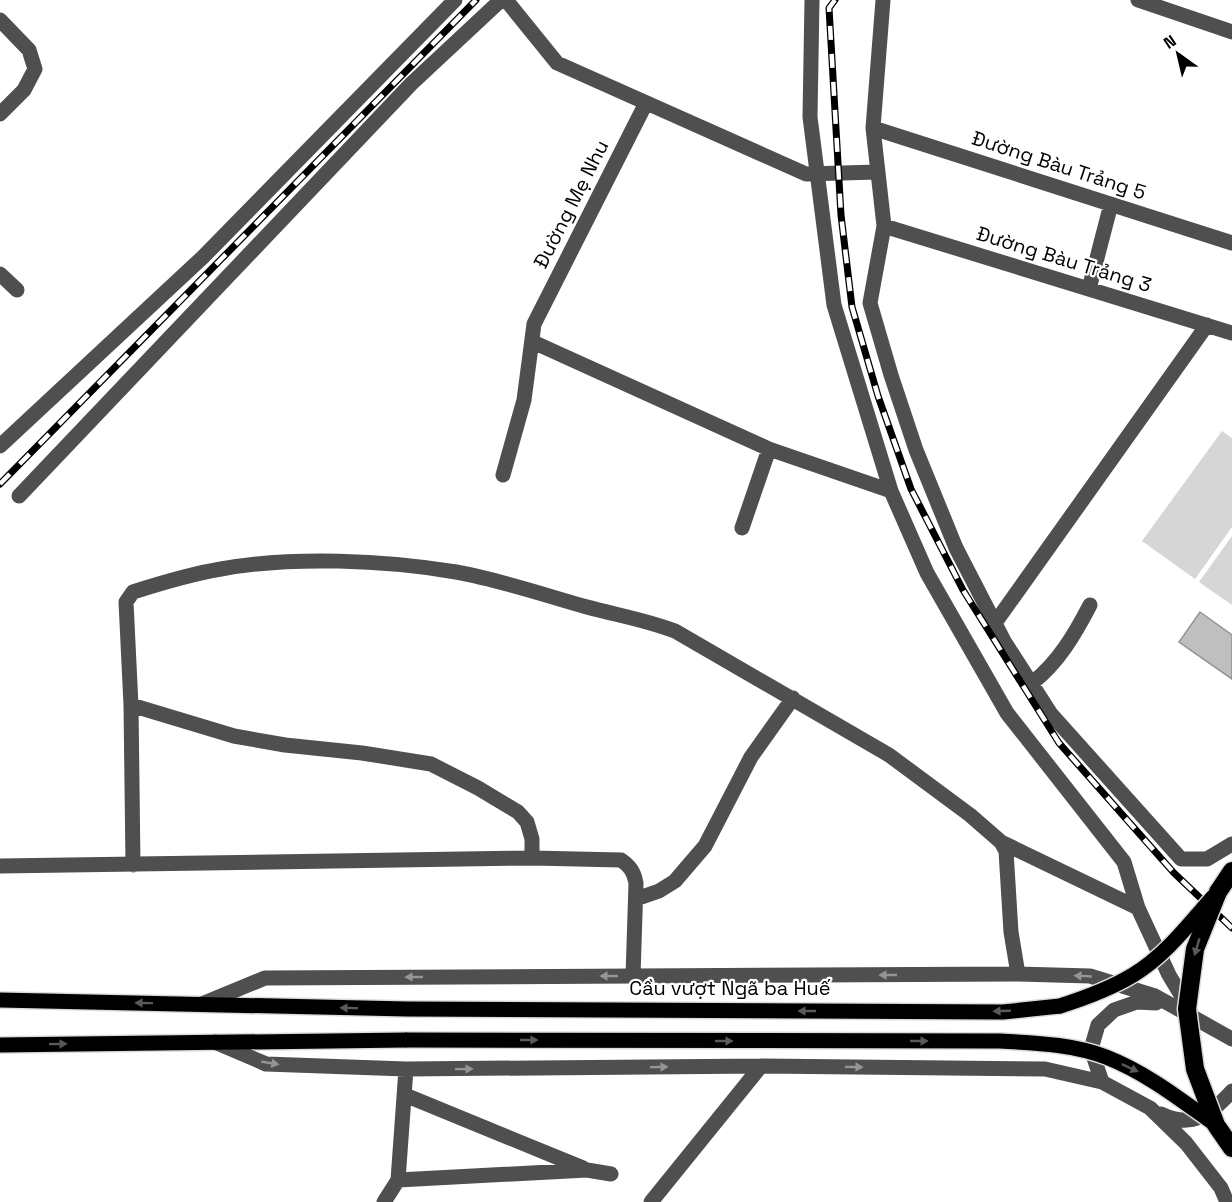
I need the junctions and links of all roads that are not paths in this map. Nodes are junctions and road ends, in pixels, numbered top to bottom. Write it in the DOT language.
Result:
graph roads {
  1 [pos="455,0"];
  2 [pos="501,0"];
  3 [pos="506,0"];
  4 [pos="812,0"];
  5 [pos="883,0"];
  6 [pos="1138,0"];
  7 [pos="0,20"];
  8 [pos="1232,32"];
  9 [pos="646,103"];
  10 [pos="0,114"];
  11 [pos="873,128"];
  12 [pos="878,172"];
  13 [pos="812,174"];
  14 [pos="1111,204"];
  15 [pos="884,225"];
  16 [pos="1232,243"];
  17 [pos="0,274"];
  18 [pos="1089,289"];
  19 [pos="17,291"];
  20 [pos="1207,325"];
  21 [pos="1232,333"];
  22 [pos="533,342"];
  23 [pos="0,446"];
  24 [pos="769,450"];
  25 [pos="503,475"];
  26 [pos="891,491"];
  27 [pos="20,496"];
  28 [pos="742,528"];
  29 [pos="1090,605"];
  30 [pos="995,623"];
  31 [pos="1032,683"];
  32 [pos="793,698"];
  33 [pos="131,705"];
  34 [pos="1001,842"];
  35 [pos="1232,844"];
  36 [pos="532,858"];
  37 [pos="133,865"];
  38 [pos="0,866"];
  39 [pos="1232,871"];
  40 [pos="1218,892"];
  41 [pos="636,899"];
  42 [pos="1138,908"];
  43 [pos="1018,975"];
  44 [pos="633,976"];
  45 [pos="0,1000"];
  46 [pos="202,1004"];
  47 [pos="1171,1005"];
  48 [pos="1195,1017"];
  49 [pos="1232,1039"];
  50 [pos="215,1042"];
  51 [pos="0,1045"];
  52 [pos="761,1066"];
  53 [pos="406,1069"];
  54 [pos="1102,1082"];
  55 [pos="1232,1091"];
  56 [pos="405,1095"];
  57 [pos="1150,1108"];
  58 [pos="1216,1125"];
  59 [pos="1232,1148"];
  60 [pos="587,1170"];
  61 [pos="611,1174"];
  62 [pos="398,1180"];
  63 [pos="384,1202"];
  64 [pos="651,1202"];
  65 [pos="1227,1202"];
  1 -- 23 [label="street"];
  2 -- 27 [label="street"];
  3 -- 9 [label="street"];
  4 -- 13 [label="street"];
  5 -- 11 [label="street"];
  6 -- 8 [label="street"];
  7 -- 10 [label="street"];
  9 -- 13 [label="street"];
  9 -- 22 [label="street, Đường Mẹ Nhu"];
  11 -- 12 [label="street"];
  11 -- 14 [label="street, Đường Bàu Trảng 5"];
  12 -- 13 [label="street"];
  12 -- 15 [label="street"];
  13 -- 26 [label="street"];
  14 -- 16 [label="street, Đường Bàu Trảng 5"];
  14 -- 18 [label="street"];
  15 -- 18 [label="street, Đường Bàu Trảng 3"];
  15 -- 30 [label="street"];
  17 -- 19 [label="street"];
  18 -- 20 [label="street, Đường Bàu Trảng 3"];
  20 -- 21 [label="street, Đường Bàu Trảng 3"];
  20 -- 30 [label="street"];
  22 -- 24 [label="street"];
  22 -- 25 [label="street"];
  24 -- 26 [label="street"];
  24 -- 28 [label="street"];
  26 -- 42 [label="street"];
  29 -- 31 [label="street"];
  30 -- 31 [label="street"];
  31 -- 35 [label="street"];
  32 -- 33 [label="street"];
  32 -- 34 [label="street"];
  32 -- 41 [label="street"];
  33 -- 36 [label="street"];
  33 -- 37 [label="street"];
  34 -- 42 [label="street"];
  34 -- 43 [label="street"];
  36 -- 37 [label="street"];
  36 -- 41 [label="street"];
  37 -- 38 [label="street"];
  39 -- 40 [label="highway, Cầu vượt Ngã ba Huế"];
  40 -- 46 [label="main road, Cầu vượt Ngã ba Huế, one-way, bridge"];
  40 -- 58 [label="highway, Cầu vượt Ngã ba Huế, one-way, bridge"];
  41 -- 44 [label="street"];
  42 -- 48 [label="street"];
  43 -- 44 [label="street, one-way"];
  47 -- 43 [label="street, one-way"];
  44 -- 46 [label="street, one-way"];
  46 -- 45 [label="main road, Cầu vượt Ngã ba Huế, one-way"];
  47 -- 48 [label="street"];
  47 -- 54 [label="street"];
  48 -- 49 [label="street"];
  51 -- 50 [label="main road, Cầu vượt Ngã ba Huế, one-way"];
  50 -- 53 [label="street, one-way"];
  50 -- 58 [label="main road, Cầu vượt Ngã ba Huế, one-way, bridge"];
  53 -- 52 [label="street, one-way"];
  52 -- 54 [label="street, one-way"];
  52 -- 64 [label="street"];
  53 -- 56 [label="street"];
  54 -- 57 [label="street"];
  55 -- 57 [label="street"];
  56 -- 60 [label="street"];
  56 -- 62 [label="street"];
  57 -- 65 [label="street"];
  58 -- 59 [label="highway, Cầu vượt Ngã ba Huế"];
  60 -- 61 [label="street"];
  60 -- 62 [label="street"];
  62 -- 63 [label="street"];
}
